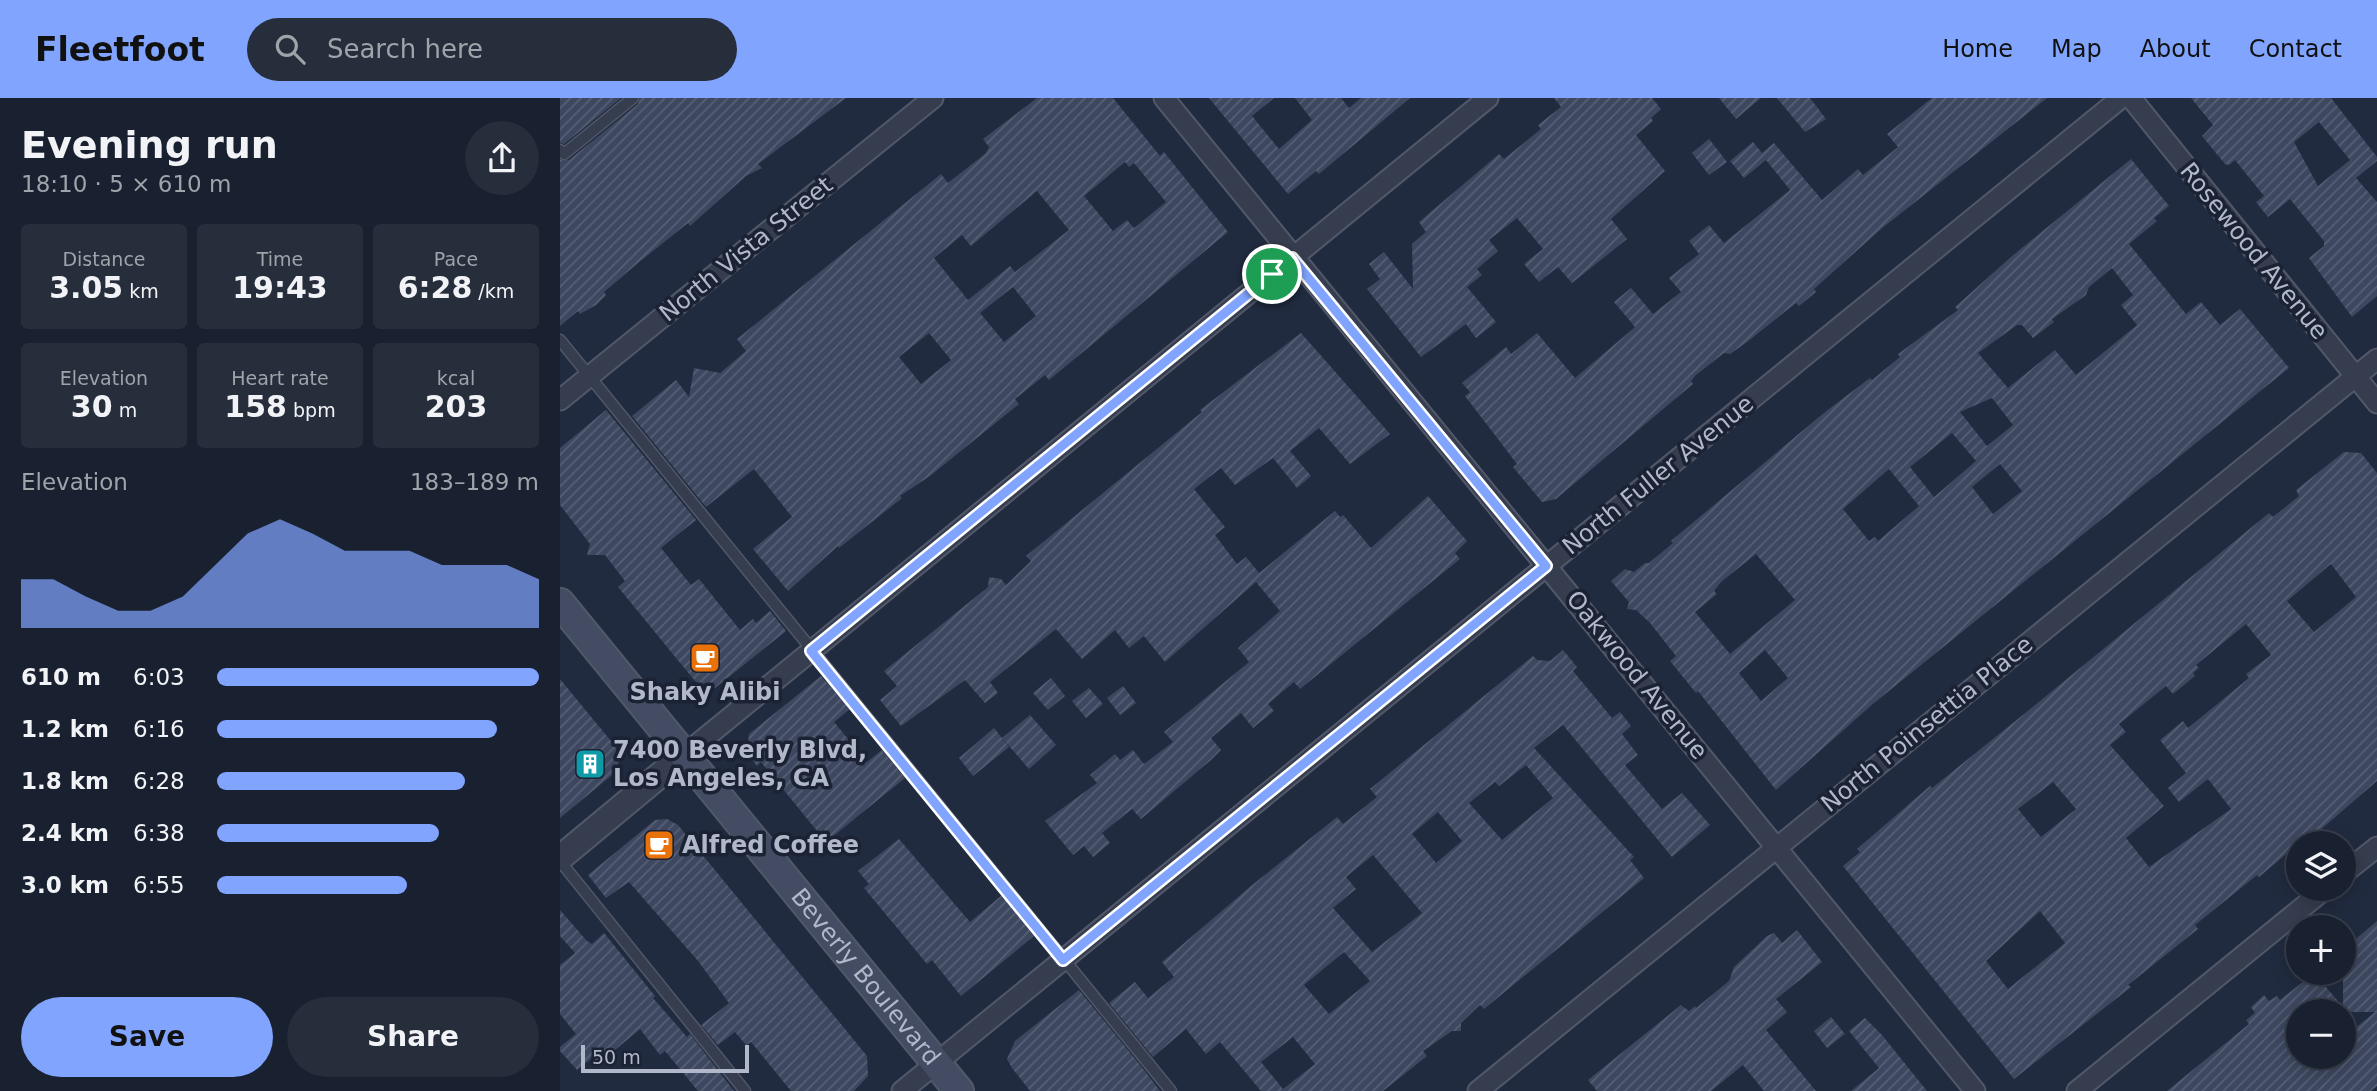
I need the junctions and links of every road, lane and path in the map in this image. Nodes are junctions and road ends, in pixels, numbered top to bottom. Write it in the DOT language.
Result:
graph roads {
  1 [pos="633,98"];
  2 [pos="933,98"];
  3 [pos="1164,98"];
  4 [pos="1488,98"];
  5 [pos="2120,98"];
  6 [pos="2131,98"];
  7 [pos="560,150"];
  8 [pos="1292,258"];
  9 [pos="560,340"];
  10 [pos="2377,359"];
  11 [pos="589,375"];
  12 [pos="2355,376"];
  13 [pos="560,400"];
  14 [pos="2377,402"];
  15 [pos="1546,566"];
  16 [pos="560,603"];
  17 [pos="811,651"];
  18 [pos="684,755"];
  19 [pos="1777,846"];
  20 [pos="2377,847"];
  21 [pos="560,859"];
  22 [pos="2356,864"];
  23 [pos="2310,901"];
  24 [pos="1063,960"];
  25 [pos="936,1063"];
  26 [pos="746,1091"];
  27 [pos="902,1091"];
  28 [pos="959,1091"];
  29 [pos="1171,1091"];
  30 [pos="1478,1091"];
  31 [pos="1975,1091"];
  32 [pos="2077,1091"];
  1 -- 7 [label="lane"];
  2 -- 11 [label="street, North Vista Street"];
  3 -- 8 [label="street, Oakwood Avenue"];
  4 -- 8 [label="street"];
  5 -- 15 [label="street, North Fuller Avenue"];
  6 -- 12 [label="street, Rosewood Avenue"];
  8 -- 15 [label="street, Oakwood Avenue"];
  8 -- 17 [label="street"];
  9 -- 11 [label="lane"];
  10 -- 12 [label="street, North Poinsettia Place"];
  11 -- 13 [label="street, North Vista Street"];
  11 -- 17 [label="lane"];
  12 -- 14 [label="street, Rosewood Avenue"];
  12 -- 19 [label="street, North Poinsettia Place"];
  15 -- 19 [label="street, Oakwood Avenue"];
  15 -- 24 [label="street, North Fuller Avenue"];
  16 -- 18 [label="main road, Beverly Boulevard"];
  17 -- 18 [label="street"];
  17 -- 24 [label="lane"];
  18 -- 21 [label="street"];
  18 -- 25 [label="main road, Beverly Boulevard"];
  19 -- 30 [label="street, North Poinsettia Place"];
  19 -- 31 [label="street, Oakwood Avenue"];
  20 -- 22 [label="street"];
  21 -- 26 [label="lane"];
  23 -- 32 [label="street"];
  24 -- 25 [label="street, North Fuller Avenue"];
  24 -- 29 [label="lane"];
  25 -- 27 [label="street, North Fuller Avenue"];
  25 -- 28 [label="main road, Beverly Boulevard"];
}
